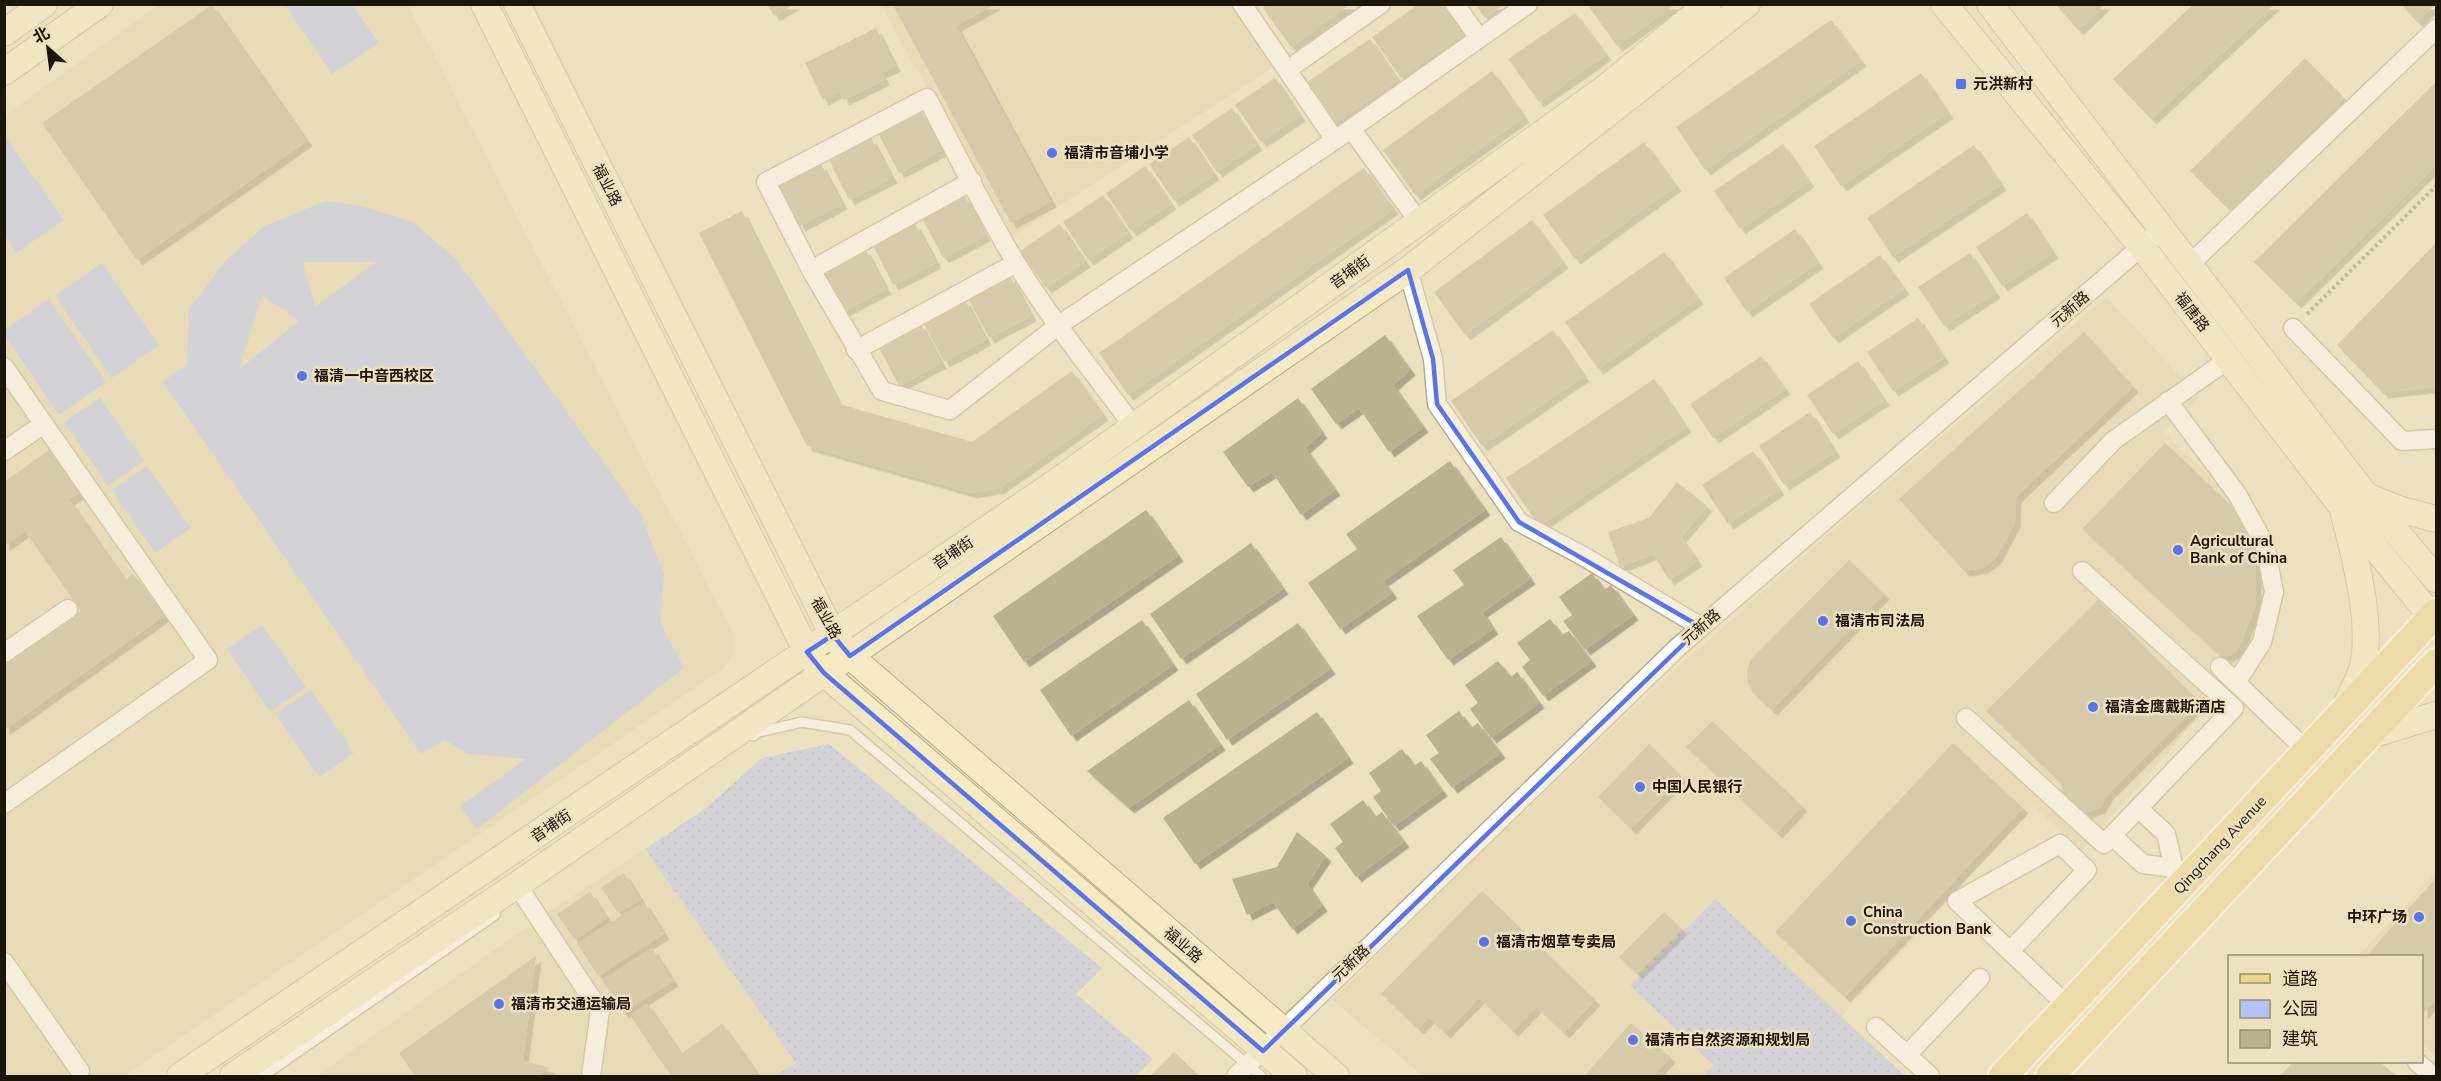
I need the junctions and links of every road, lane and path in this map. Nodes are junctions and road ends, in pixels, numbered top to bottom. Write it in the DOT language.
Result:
graph roads {
  1 [pos="44,4"];
  2 [pos="100,4"];
  3 [pos="484,4"];
  4 [pos="517,4"];
  5 [pos="1242,4"];
  6 [pos="1381,4"];
  7 [pos="1455,4"];
  8 [pos="1528,4"];
  9 [pos="1708,4"];
  10 [pos="1747,4"];
  11 [pos="1944,4"];
  12 [pos="1990,4"];
  13 [pos="2436,29"];
  14 [pos="4,33"];
  15 [pos="1479,38"];
  16 [pos="1287,70"];
  17 [pos="4,72"];
  18 [pos="1352,130"];
  19 [pos="1335,140"];
  20 [pos="972,181"];
  21 [pos="2436,186"];
  22 [pos="1419,222"];
  23 [pos="2163,228"];
  24 [pos="2142,247"];
  25 [pos="1016,263"];
  26 [pos="2190,264"];
  27 [pos="811,270"];
  28 [pos="1408,270"];
  29 [pos="1059,325"];
  30 [pos="2293,328"];
  31 [pos="856,350"];
  32 [pos="2229,359"];
  33 [pos="4,367"];
  34 [pos="2168,400"];
  35 [pos="44,424"];
  36 [pos="1134,427"];
  37 [pos="2436,439"];
  38 [pos="4,451"];
  39 [pos="2366,496"];
  40 [pos="2054,503"];
  41 [pos="2343,508"];
  42 [pos="2436,519"];
  43 [pos="2082,571"];
  44 [pos="2436,579"];
  45 [pos="68,609"];
  46 [pos="2435,618"];
  47 [pos="1701,627"];
  48 [pos="833,635"];
  49 [pos="807,652"];
  50 [pos="4,653"];
  51 [pos="850,656"];
  52 [pos="2436,663"];
  53 [pos="2220,667"];
  54 [pos="824,673"];
  55 [pos="2236,683"];
  56 [pos="2343,712"];
  57 [pos="2436,715"];
  58 [pos="1966,718"];
  59 [pos="2367,736"];
  60 [pos="749,738"];
  61 [pos="2307,751"];
  62 [pos="4,804"];
  63 [pos="2138,808"];
  64 [pos="2112,836"];
  65 [pos="2181,874"];
  66 [pos="522,892"];
  67 [pos="504,908"];
  68 [pos="2010,951"];
  69 [pos="4,962"];
  70 [pos="1980,978"];
  71 [pos="2055,994"];
  72 [pos="1876,1027"];
  73 [pos="1281,1030"];
  74 [pos="1907,1054"];
  75 [pos="2419,1063"];
  76 [pos="1252,1067"];
  77 [pos="80,1071"];
  78 [pos="180,1077"];
  79 [pos="233,1077"];
  80 [pos="263,1077"];
  81 [pos="591,1077"];
  82 [pos="1294,1077"];
  83 [pos="1336,1077"];
  84 [pos="1930,1077"];
  85 [pos="2003,1077"];
  86 [pos="2050,1077"];
  87 [pos="2433,1077"];
  1 -- 14 [label="street"];
  2 -- 17 [label="street"];
  3 -- 49 [label="street, 福业路"];
  4 -- 48 [label="street, 福业路"];
  5 -- 16 [label="street"];
  6 -- 16 [label="street"];
  7 -- 15 [label="street"];
  8 -- 15 [label="street"];
  9 -- 22 [label="street, 音埔街"];
  10 -- 28 [label="street, 音埔街"];
  11 -- 24 [label="street, 福唐路"];
  12 -- 23 [label="street, 福唐路"];
  13 -- 26 [label="street"];
  15 -- 18 [label="street"];
  16 -- 19 [label="street"];
  18 -- 19 [label="street"];
  18 -- 22 [label="street"];
  19 -- 29 [label="street"];
  20 -- 25 [label="street"];
  20 -- 27 [label="street"];
  20 -- 27 [label="street"];
  21 -- 30 [label="path"];
  22 -- 36 [label="street, 音埔街"];
  23 -- 24 [label="street, 元新路"];
  23 -- 26 [label="street, 福唐路"];
  24 -- 32 [label="street, 福唐路"];
  24 -- 47 [label="street, 元新路"];
  25 -- 29 [label="street"];
  25 -- 31 [label="street"];
  26 -- 39 [label="street, 福唐路"];
  27 -- 31 [label="street"];
  28 -- 47 [label="street"];
  28 -- 51 [label="street, 音埔街"];
  29 -- 31 [label="street"];
  29 -- 36 [label="street"];
  30 -- 37 [label="street"];
  32 -- 34 [label="street"];
  32 -- 41 [label="street, 福唐路"];
  33 -- 35 [label="street"];
  34 -- 40 [label="street"];
  34 -- 55 [label="street"];
  35 -- 38 [label="street"];
  35 -- 62 [label="street"];
  36 -- 48 [label="street, 音埔街"];
  39 -- 42 [label="street"];
  39 -- 44 [label="street, 福唐路"];
  41 -- 46 [label="street, 福唐路"];
  41 -- 56 [label="street"];
  43 -- 63 [label="street"];
  45 -- 50 [label="street"];
  46 -- 56 [label="main road, Qingchang Avenue"];
  47 -- 73 [label="street, 元新路"];
  48 -- 49 [label="street, 音埔街"];
  48 -- 51 [label="street, 福业路"];
  49 -- 54 [label="street, 福业路"];
  49 -- 78 [label="street, 音埔街"];
  51 -- 54 [label="street, 音埔街"];
  51 -- 73 [label="street, 福业路"];
  52 -- 59 [label="main road"];
  53 -- 55 [label="street"];
  54 -- 66 [label="street, 音埔街"];
  54 -- 76 [label="street, 福业路"];
  55 -- 61 [label="street"];
  56 -- 61 [label="main road, Qingchang Avenue"];
  57 -- 59 [label="street"];
  58 -- 64 [label="street"];
  59 -- 86 [label="main road"];
  60 -- 76 [label="lane"];
  61 -- 65 [label="main road, Qingchang Avenue"];
  63 -- 64 [label="street"];
  63 -- 65 [label="street"];
  64 -- 65 [label="street"];
  65 -- 85 [label="main road, Qingchang Avenue"];
  66 -- 79 [label="street, 音埔街"];
  66 -- 81 [label="street"];
  67 -- 80 [label="lane"];
  68 -- 68 [label="street"];
  68 -- 71 [label="street"];
  69 -- 77 [label="street"];
  70 -- 74 [label="street"];
  72 -- 74 [label="street"];
  73 -- 76 [label="street, 元新路"];
  73 -- 83 [label="street, 福业路"];
  74 -- 84 [label="street"];
  75 -- 87 [label="street"];
  76 -- 82 [label="street, 福业路"];
}
